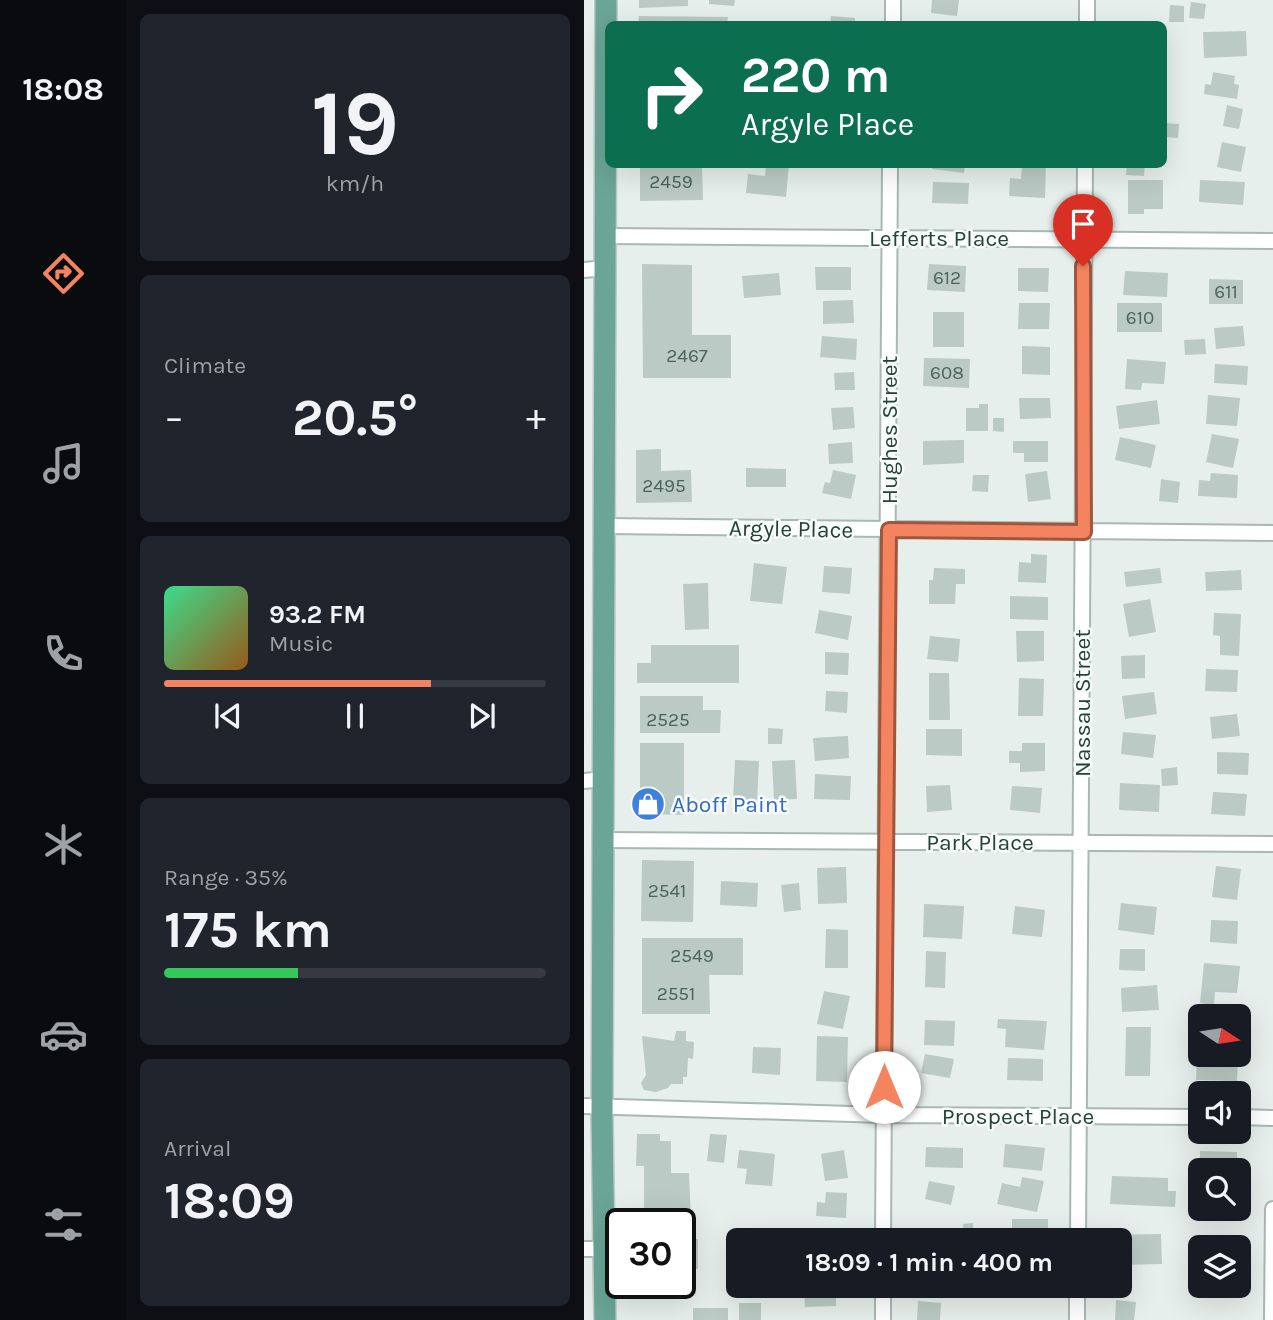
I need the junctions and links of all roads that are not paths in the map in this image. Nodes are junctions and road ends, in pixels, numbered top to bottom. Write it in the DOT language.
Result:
graph roads {
  1 [pos="606,0"];
  2 [pos="893,0"];
  3 [pos="1087,0"];
  4 [pos="606,21"];
  5 [pos="893,21"];
  6 [pos="1087,21"];
  7 [pos="605,168"];
  8 [pos="890,168"];
  9 [pos="1084,168"];
  10 [pos="605,236"];
  11 [pos="888,238"];
  12 [pos="1083,239"];
  13 [pos="1272,241"];
  14 [pos="595,269"];
  15 [pos="604,526"];
  16 [pos="889,530"];
  17 [pos="1084,532"];
  18 [pos="1272,533"];
  19 [pos="593,780"];
  20 [pos="603,840"];
  21 [pos="886,841"];
  22 [pos="1081,843"];
  23 [pos="1272,844"];
  24 [pos="593,1107"];
  25 [pos="884,1115"];
  26 [pos="1079,1116"];
  27 [pos="1188,1117"];
  28 [pos="1251,1117"];
  29 [pos="1272,1118"];
  30 [pos="1272,1209"];
  31 [pos="883,1228"];
  32 [pos="1078,1228"];
  33 [pos="593,1249"];
  34 [pos="883,1298"];
  35 [pos="1077,1298"];
  36 [pos="605,1320"];
  37 [pos="883,1320"];
  38 [pos="1077,1320"];
  39 [pos="1272,1320"];
  1 -- 4 [label="main road"];
  2 -- 5 [label="street"];
  3 -- 6 [label="street"];
  7 -- 10 [label="main road"];
  8 -- 11 [label="street, Hughes Street"];
  9 -- 12 [label="street, Nassau Street"];
  10 -- 11 [label="street, Lefferts Place"];
  10 -- 14 [label="main road"];
  11 -- 12 [label="street, Lefferts Place"];
  11 -- 16 [label="street, Hughes Street"];
  12 -- 13 [label="street, Lefferts Place"];
  12 -- 17 [label="street, Nassau Street"];
  14 -- 15 [label="main road"];
  15 -- 16 [label="street, Argyle Place"];
  15 -- 19 [label="main road"];
  16 -- 17 [label="street, Argyle Place"];
  16 -- 21 [label="street, Hughes Street"];
  17 -- 18 [label="street, Argyle Place"];
  17 -- 22 [label="street, Nassau Street"];
  19 -- 20 [label="main road"];
  20 -- 21 [label="street, Park Place"];
  20 -- 24 [label="main road"];
  21 -- 22 [label="street, Park Place"];
  21 -- 25 [label="street, Hughes Street"];
  22 -- 23 [label="street, Park Place"];
  22 -- 26 [label="street, Nassau Street"];
  24 -- 25 [label="street, Prospect Place"];
  24 -- 33 [label="main road"];
  25 -- 26 [label="street, Prospect Place"];
  25 -- 31 [label="street, Hughes Street"];
  26 -- 27 [label="street, Prospect Place"];
  26 -- 32 [label="street, Nassau Street"];
  28 -- 29 [label="street"];
  30 -- 39 [label="street"];
  33 -- 36 [label="main road"];
  34 -- 37 [label="street"];
  35 -- 38 [label="street"];
}
